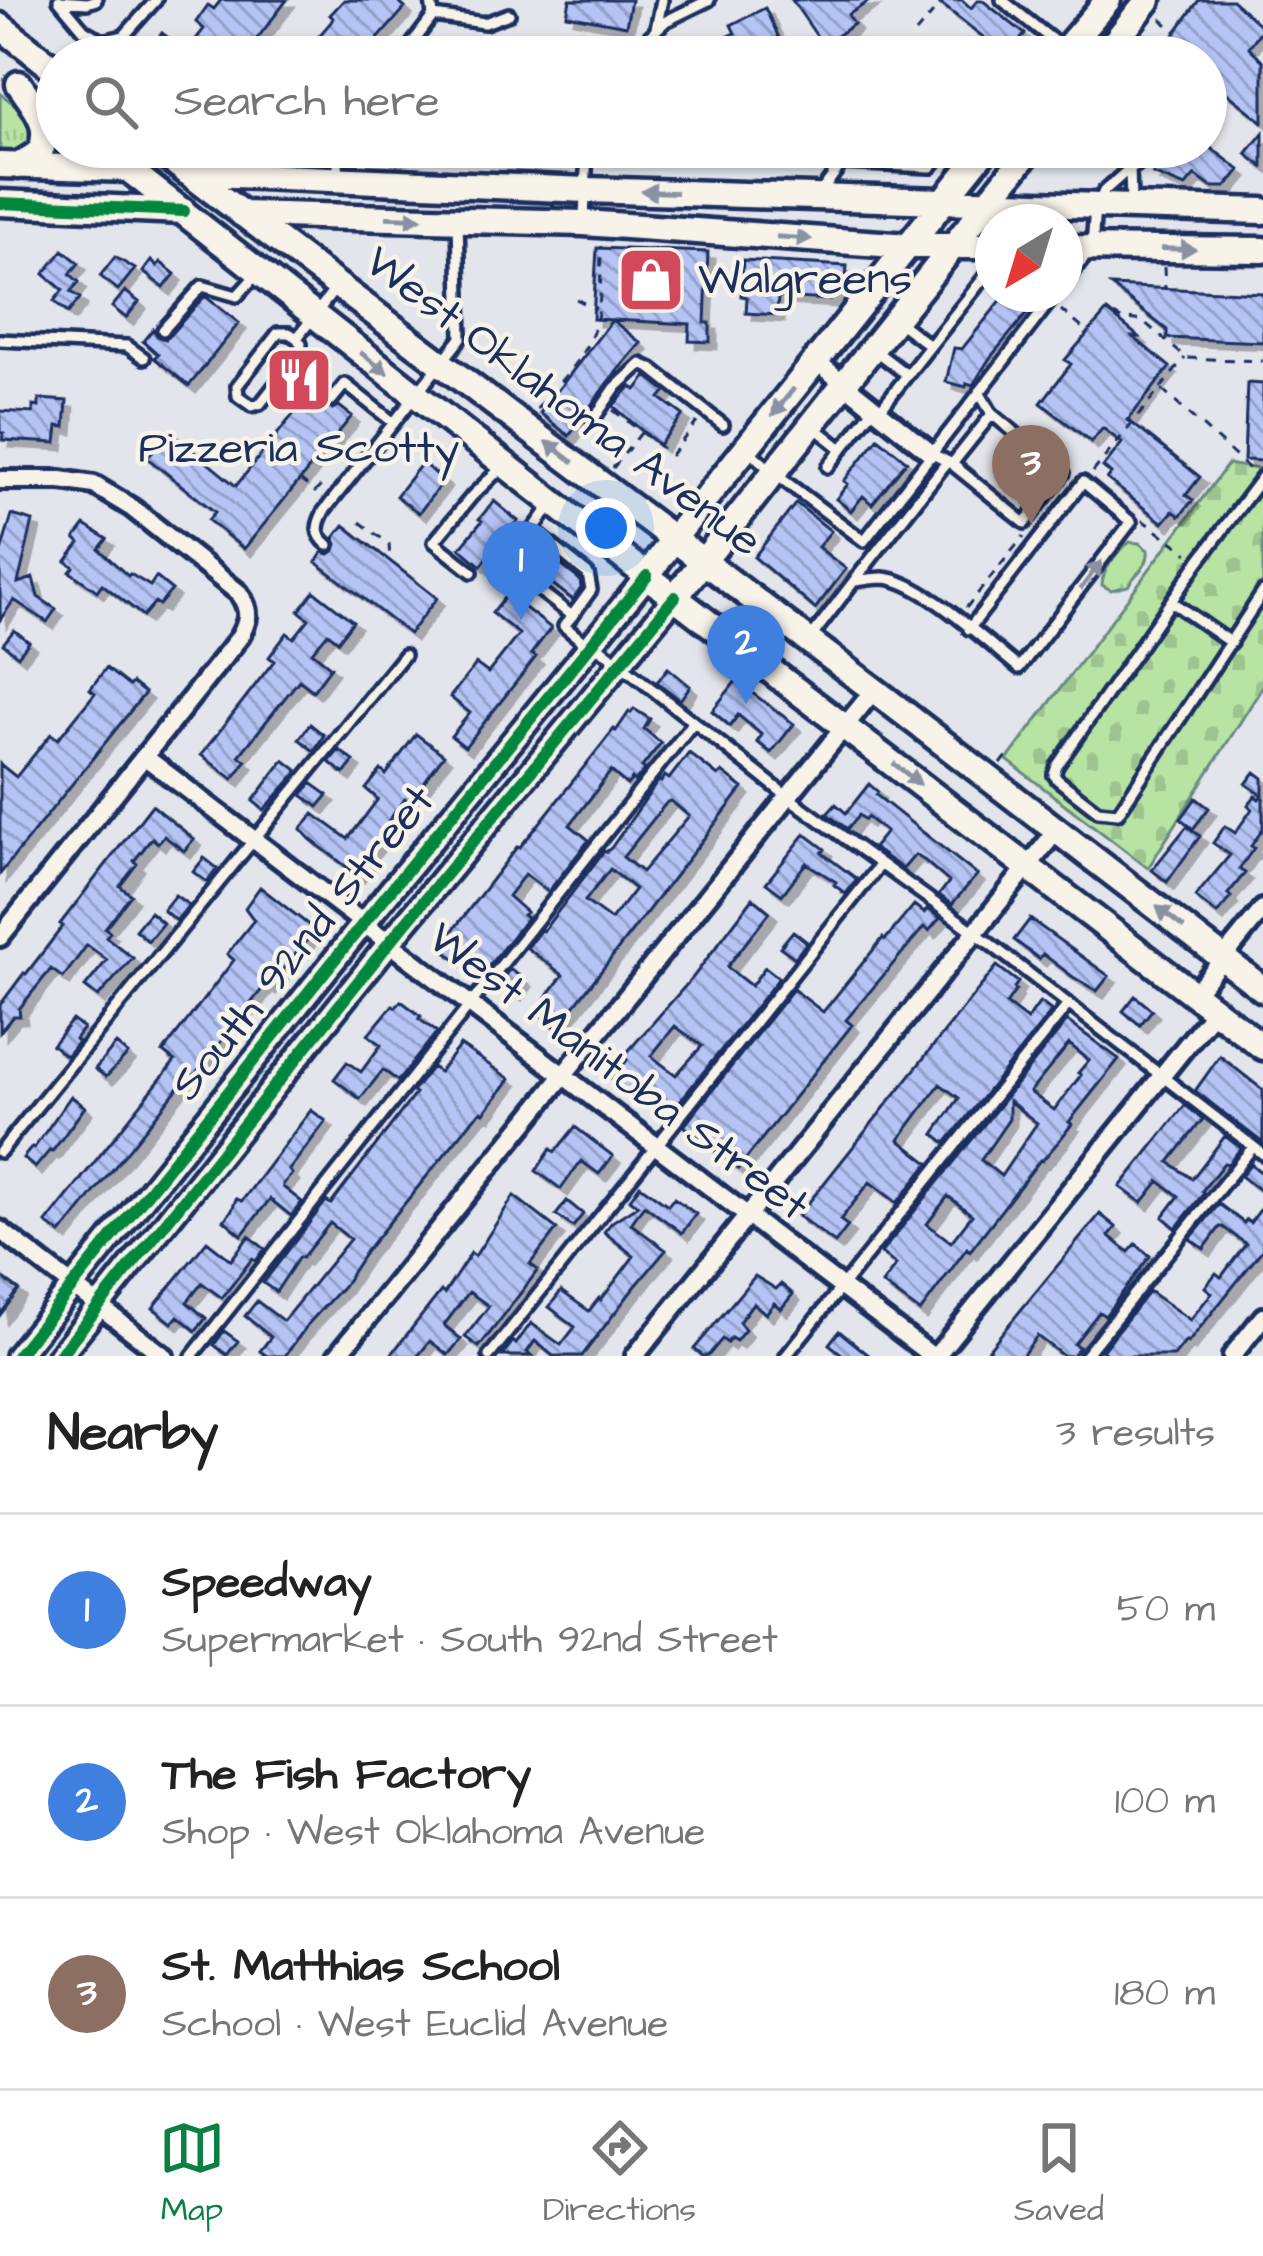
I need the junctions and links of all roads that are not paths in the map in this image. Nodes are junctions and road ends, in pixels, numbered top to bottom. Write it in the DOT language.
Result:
graph roads {
  1 [pos="59,0"];
  2 [pos="96,0"];
  3 [pos="156,0"];
  4 [pos="431,0"];
  5 [pos="662,0"];
  6 [pos="709,0"];
  7 [pos="1002,0"];
  8 [pos="1108,0"];
  9 [pos="1154,9"];
  10 [pos="508,14"];
  11 [pos="433,16"];
  12 [pos="0,26"];
  13 [pos="656,29"];
  14 [pos="95,36"];
  15 [pos="124,36"];
  16 [pos="418,36"];
  17 [pos="649,36"];
  18 [pos="1044,36"];
  19 [pos="1081,36"];
  20 [pos="1125,36"];
  21 [pos="36,54"];
  22 [pos="9,77"];
  23 [pos="36,98"];
  24 [pos="36,110"];
  25 [pos="98,168"];
  26 [pos="182,168"];
  27 [pos="338,168"];
  28 [pos="587,168"];
  29 [pos="838,168"];
  30 [pos="970,168"];
  31 [pos="1015,168"];
  32 [pos="1034,168"];
  33 [pos="1130,168"];
  34 [pos="128,169"];
  35 [pos="187,172"];
  36 [pos="337,179"];
  37 [pos="586,190"];
  38 [pos="718,194"];
  39 [pos="817,197"];
  40 [pos="944,201"];
  41 [pos="987,202"];
  42 [pos="0,203"];
  43 [pos="1033,204"];
  44 [pos="1055,204"];
  45 [pos="1083,206"];
  46 [pos="1097,206"];
  47 [pos="1131,207"];
  48 [pos="184,211"];
  49 [pos="1263,211"];
  50 [pos="245,214"];
  51 [pos="331,216"];
  52 [pos="458,220"];
  53 [pos="584,223"];
  54 [pos="717,232"];
  55 [pos="954,245"];
  56 [pos="909,246"];
  57 [pos="975,246"];
  58 [pos="1083,248"];
  59 [pos="1092,248"];
  60 [pos="1263,250"];
  61 [pos="1083,260"];
  62 [pos="260,271"];
  63 [pos="339,285"];
  64 [pos="975,289"];
  65 [pos="1042,312"];
  66 [pos="316,316"];
  67 [pos="895,319"];
  68 [pos="163,330"];
  69 [pos="297,338"];
  70 [pos="0,340"];
  71 [pos="930,346"];
  72 [pos="872,348"];
  73 [pos="143,358"];
  74 [pos="816,362"];
  75 [pos="442,363"];
  76 [pos="907,375"];
  77 [pos="844,383"];
  78 [pos="979,392"];
  79 [pos="416,394"];
  80 [pos="332,400"];
  81 [pos="877,410"];
  82 [pos="992,414"];
  83 [pos="593,420"];
  84 [pos="394,423"];
  85 [pos="811,424"];
  86 [pos="723,425"];
  87 [pos="746,448"];
  88 [pos="842,449"];
  89 [pos="943,460"];
  90 [pos="505,464"];
  91 [pos="828,466"];
  92 [pos="774,472"];
  93 [pos="1262,477"];
  94 [pos="0,480"];
  95 [pos="554,502"];
  96 [pos="532,530"];
  97 [pos="674,538"];
  98 [pos="328,545"];
  99 [pos="704,560"];
  100 [pos="472,572"];
  101 [pos="647,576"];
  102 [pos="854,581"];
  103 [pos="1263,592"];
  104 [pos="675,597"];
  105 [pos="1172,602"];
  106 [pos="572,616"];
  107 [pos="969,629"];
  108 [pos="808,640"];
  109 [pos="1231,643"];
  110 [pos="591,645"];
  111 [pos="404,655"];
  112 [pos="620,665"];
  113 [pos="874,690"];
  114 [pos="693,723"];
  115 [pos="846,727"];
  116 [pos="146,757"];
  117 [pos="788,797"];
  118 [pos="1057,830"];
  119 [pos="255,841"];
  120 [pos="881,865"];
  121 [pos="1029,867"];
  122 [pos="1263,909"];
  123 [pos="363,923"];
  124 [pos="976,933"];
  125 [pos="0,937"];
  126 [pos="389,943"];
  127 [pos="1223,958"];
  128 [pos="1263,989"];
  129 [pos="1204,1002"];
  130 [pos="472,1006"];
  131 [pos="1067,1006"];
  132 [pos="1263,1047"];
  133 [pos="564,1076"];
  134 [pos="1161,1078"];
  135 [pos="657,1146"];
  136 [pos="0,1151"];
  137 [pos="1258,1151"];
  138 [pos="748,1215"];
  139 [pos="0,1230"];
  140 [pos="842,1286"];
  141 [pos="73,1288"];
  142 [pos="98,1307"];
  143 [pos="1260,1328"];
  144 [pos="17,1356"];
  145 [pos="59,1356"];
  146 [pos="164,1356"];
  147 [pos="192,1356"];
  148 [pos="337,1356"];
  149 [pos="488,1356"];
  150 [pos="635,1356"];
  151 [pos="786,1356"];
  152 [pos="934,1356"];
  153 [pos="1084,1356"];
  154 [pos="1232,1356"];
  1 -- 2 [label="lane"];
  1 -- 14 [label="lane"];
  3 -- 15 [label="lane"];
  4 -- 11 [label="lane"];
  5 -- 13 [label="lane"];
  6 -- 13 [label="lane"];
  7 -- 18 [label="lane"];
  8 -- 19 [label="main road"];
  9 -- 20 [label="main road"];
  10 -- 11 [label="lane"];
  11 -- 16 [label="lane"];
  12 -- 21 [label="main road"];
  13 -- 17 [label="lane"];
  22 -- 23 [label="main road"];
  22 -- 24 [label="main road"];
  25 -- 34 [label="main road"];
  26 -- 35 [label="main road, West Oklahoma Avenue"];
  27 -- 36 [label="lane"];
  28 -- 37 [label="lane"];
  29 -- 39 [label="lane"];
  30 -- 40 [label="main road, South 92nd Street"];
  31 -- 41 [label="main road, South 92nd Street"];
  32 -- 44 [label="main road"];
  33 -- 46 [label="lane"];
  33 -- 47 [label="lane"];
  34 -- 35 [label="main road"];
  34 -- 48 [label="main road, West Oklahoma Avenue"];
  35 -- 36 [label="main road"];
  35 -- 50 [label="main road, West Oklahoma Avenue"];
  36 -- 37 [label="main road"];
  38 -- 37 [label="main road, one-way"];
  37 -- 53 [label="lane"];
  38 -- 39 [label="main road"];
  38 -- 54 [label="lane"];
  39 -- 40 [label="main road"];
  40 -- 41 [label="main road"];
  40 -- 56 [label="main road, South 92nd Street"];
  41 -- 43 [label="main road"];
  41 -- 55 [label="main road, South 92nd Street"];
  42 -- 48 [label="main road"];
  45 -- 46 [label="main road"];
  46 -- 47 [label="main road"];
  46 -- 59 [label="lane"];
  47 -- 49 [label="main road"];
  48 -- 50 [label="main road"];
  48 -- 62 [label="main road, West Oklahoma Avenue"];
  50 -- 51 [label="main road"];
  50 -- 63 [label="main road, West Oklahoma Avenue"];
  51 -- 52 [label="main road, one-way"];
  51 -- 63 [label="main road"];
  52 -- 53 [label="main road"];
  52 -- 75 [label="lane"];
  53 -- 54 [label="main road"];
  54 -- 56 [label="main road, one-way"];
  55 -- 56 [label="main road"];
  55 -- 57 [label="main road"];
  55 -- 67 [label="main road, South 92nd Street"];
  56 -- 74 [label="main road, South 92nd Street"];
  58 -- 59 [label="main road"];
  59 -- 60 [label="main road, one-way"];
  59 -- 61 [label="lane"];
  62 -- 66 [label="main road, West Oklahoma Avenue"];
  62 -- 68 [label="lane"];
  63 -- 66 [label="lane"];
  63 -- 75 [label="main road, West Oklahoma Avenue"];
  64 -- 71 [label="lane"];
  65 -- 78 [label="lane"];
  66 -- 69 [label="lane"];
  66 -- 79 [label="main road, West Oklahoma Avenue, one-way"];
  67 -- 71 [label="lane"];
  67 -- 72 [label="main road, South 92nd Street"];
  69 -- 69 [label="lane"];
  70 -- 73 [label="lane"];
  71 -- 76 [label="lane"];
  72 -- 76 [label="lane"];
  72 -- 77 [label="main road, South 92nd Street"];
  74 -- 77 [label="street"];
  74 -- 87 [label="main road, South 92nd Street, one-way"];
  75 -- 79 [label="lane"];
  97 -- 75 [label="main road, West Oklahoma Avenue, one-way"];
  76 -- 81 [label="lane"];
  77 -- 81 [label="street"];
  77 -- 85 [label="main road, South 92nd Street"];
  78 -- 82 [label="lane"];
  78 -- 89 [label="lane"];
  79 -- 84 [label="lane"];
  79 -- 90 [label="main road, West Oklahoma Avenue"];
  80 -- 84 [label="lane"];
  81 -- 88 [label="lane"];
  81 -- 89 [label="street"];
  82 -- 89 [label="lane"];
  82 -- 89 [label="lane"];
  83 -- 86 [label="lane"];
  84 -- 98 [label="lane"];
  85 -- 88 [label="lane"];
  85 -- 92 [label="main road, South 92nd Street"];
  87 -- 92 [label="lane"];
  87 -- 97 [label="main road, South 92nd Street"];
  88 -- 91 [label="lane"];
  89 -- 92 [label="lane"];
  89 -- 102 [label="lane"];
  90 -- 95 [label="main road, West Oklahoma Avenue"];
  90 -- 100 [label="lane"];
  92 -- 99 [label="main road, South 92nd Street"];
  93 -- 105 [label="lane"];
  94 -- 116 [label="street"];
  95 -- 96 [label="lane"];
  95 -- 101 [label="main road, West Oklahoma Avenue"];
  96 -- 106 [label="lane"];
  96 -- 106 [label="lane"];
  97 -- 99 [label="main road, West Oklahoma Avenue"];
  97 -- 101 [label="main road, South 92nd Street"];
  99 -- 104 [label="main road, South 92nd Street"];
  99 -- 108 [label="main road, West Oklahoma Avenue"];
  101 -- 104 [label="main road, West Oklahoma Avenue"];
  101 -- 110 [label="street, South 92nd Street"];
  102 -- 107 [label="lane"];
  102 -- 108 [label="lane"];
  103 -- 109 [label="lane"];
  104 -- 112 [label="street, South 92nd Street"];
  104 -- 115 [label="main road, West Oklahoma Avenue"];
  105 -- 109 [label="lane"];
  105 -- 109 [label="lane"];
  106 -- 110 [label="lane"];
  107 -- 107 [label="lane, one-way"];
  108 -- 113 [label="main road, West Oklahoma Avenue"];
  110 -- 112 [label="lane"];
  110 -- 123 [label="street, South 92nd Street"];
  111 -- 119 [label="lane"];
  112 -- 114 [label="lane"];
  112 -- 126 [label="street, South 92nd Street"];
  113 -- 115 [label="street"];
  113 -- 118 [label="main road, West Oklahoma Avenue"];
  114 -- 117 [label="lane"];
  114 -- 130 [label="lane"];
  115 -- 117 [label="street"];
  115 -- 121 [label="main road, West Oklahoma Avenue, one-way"];
  116 -- 119 [label="street, West Manitoba Street"];
  116 -- 125 [label="street"];
  117 -- 120 [label="lane"];
  117 -- 133 [label="street"];
  118 -- 121 [label="street"];
  127 -- 118 [label="main road, West Oklahoma Avenue, one-way"];
  119 -- 123 [label="street, West Manitoba Street"];
  119 -- 136 [label="lane"];
  120 -- 124 [label="lane"];
  120 -- 135 [label="lane"];
  121 -- 124 [label="street"];
  121 -- 129 [label="main road, West Oklahoma Avenue"];
  122 -- 127 [label="street"];
  123 -- 126 [label="street, West Manitoba Street"];
  123 -- 141 [label="street, South 92nd Street"];
  124 -- 131 [label="lane"];
  124 -- 138 [label="street"];
  126 -- 130 [label="street, West Manitoba Street"];
  126 -- 142 [label="street, South 92nd Street"];
  127 -- 128 [label="main road, West Oklahoma Avenue"];
  127 -- 129 [label="street"];
  129 -- 132 [label="main road, West Oklahoma Avenue"];
  129 -- 134 [label="street"];
  130 -- 133 [label="street, West Manitoba Street"];
  130 -- 147 [label="lane"];
  131 -- 134 [label="lane"];
  131 -- 140 [label="lane"];
  133 -- 135 [label="street, West Manitoba Street"];
  133 -- 148 [label="street"];
  134 -- 137 [label="lane"];
  134 -- 152 [label="street"];
  135 -- 138 [label="street, West Manitoba Street"];
  135 -- 149 [label="lane"];
  137 -- 153 [label="lane"];
  138 -- 140 [label="street, West Manitoba Street"];
  138 -- 150 [label="street"];
  139 -- 141 [label="street"];
  140 -- 151 [label="lane"];
  140 -- 152 [label="street, West Manitoba Street"];
  141 -- 142 [label="street"];
  141 -- 144 [label="street, South 92nd Street"];
  142 -- 145 [label="street, South 92nd Street"];
  142 -- 146 [label="street"];
  143 -- 154 [label="street"];
}
